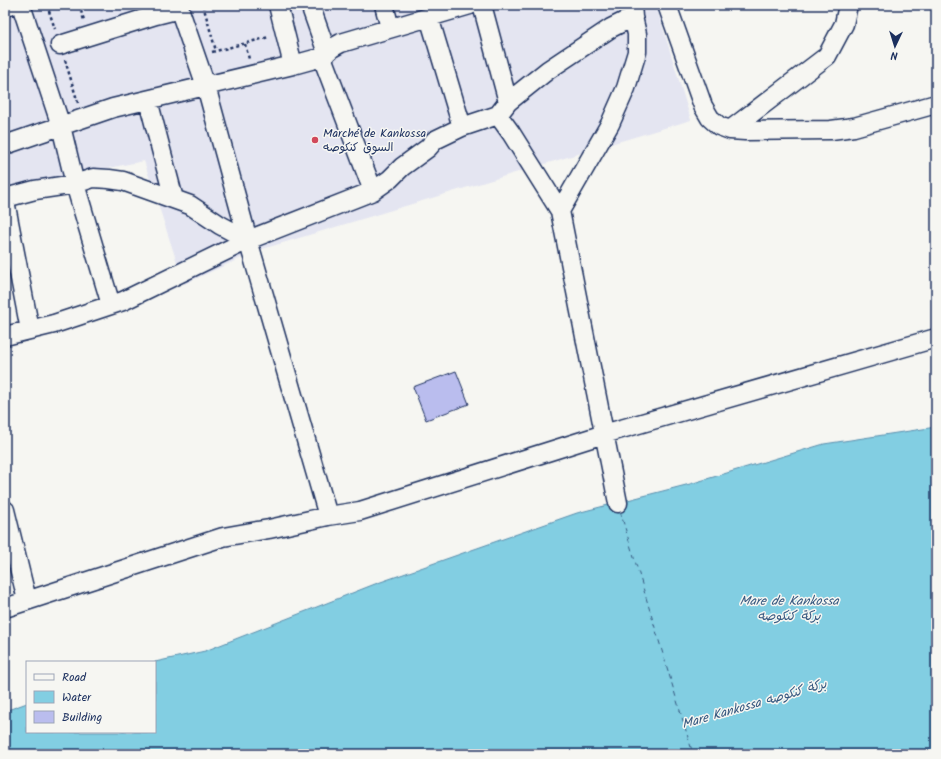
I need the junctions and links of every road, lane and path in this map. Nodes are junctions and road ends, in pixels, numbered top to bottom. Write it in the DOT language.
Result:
graph roads {
  1 [pos="10,5"];
  2 [pos="21,5"];
  3 [pos="203,5"];
  4 [pos="278,5"];
  5 [pos="310,5"];
  6 [pos="384,5"];
  7 [pos="470,5"];
  8 [pos="482,5"];
  9 [pos="667,5"];
  10 [pos="848,5"];
  11 [pos="5,7"];
  12 [pos="179,7"];
  13 [pos="633,11"];
  14 [pos="429,17"];
  15 [pos="390,28"];
  16 [pos="285,33"];
  17 [pos="60,44"];
  18 [pos="216,51"];
  19 [pos="324,55"];
  20 [pos="196,57"];
  21 [pos="293,65"];
  22 [pos="206,86"];
  23 [pos="148,100"];
  24 [pos="936,104"];
  25 [pos="503,108"];
  26 [pos="61,126"];
  27 [pos="462,127"];
  28 [pos="730,130"];
  29 [pos="5,145"];
  30 [pos="75,184"];
  31 [pos="373,192"];
  32 [pos="5,198"];
  33 [pos="174,199"];
  34 [pos="5,201"];
  35 [pos="560,211"];
  36 [pos="248,240"];
  37 [pos="111,305"];
  38 [pos="30,330"];
  39 [pos="5,336"];
  40 [pos="936,338"];
  41 [pos="604,434"];
  42 [pos="618,503"];
  43 [pos="5,510"];
  44 [pos="328,516"];
  45 [pos="27,600"];
  46 [pos="5,608"];
  1 -- 11 [label="street"];
  2 -- 26 [label="street"];
  3 -- 18 [label="path"];
  4 -- 16 [label="street"];
  5 -- 19 [label="street"];
  6 -- 15 [label="street"];
  7 -- 14 [label="street"];
  8 -- 25 [label="street"];
  9 -- 28 [label="street"];
  10 -- 28 [label="street"];
  12 -- 17 [label="street"];
  12 -- 20 [label="street"];
  13 -- 25 [label="street"];
  13 -- 35 [label="street"];
  14 -- 15 [label="street"];
  14 -- 27 [label="street"];
  15 -- 19 [label="street"];
  16 -- 18 [label="path"];
  16 -- 21 [label="street"];
  18 -- 20 [label="path"];
  19 -- 21 [label="street"];
  19 -- 31 [label="street"];
  20 -- 22 [label="street"];
  21 -- 22 [label="street"];
  22 -- 23 [label="street"];
  22 -- 36 [label="street"];
  23 -- 26 [label="street"];
  23 -- 33 [label="street"];
  24 -- 28 [label="street"];
  25 -- 27 [label="street"];
  25 -- 35 [label="street"];
  26 -- 29 [label="street"];
  26 -- 30 [label="street"];
  27 -- 31 [label="street"];
  30 -- 32 [label="street"];
  30 -- 33 [label="street"];
  30 -- 37 [label="street"];
  31 -- 36 [label="street"];
  33 -- 36 [label="street"];
  34 -- 38 [label="street"];
  35 -- 41 [label="street"];
  36 -- 37 [label="street"];
  36 -- 44 [label="street"];
  37 -- 38 [label="street"];
  38 -- 39 [label="street"];
  40 -- 41 [label="street"];
  41 -- 42 [label="street"];
  41 -- 44 [label="street"];
  43 -- 45 [label="street"];
  44 -- 45 [label="street"];
  45 -- 46 [label="street"];
}
